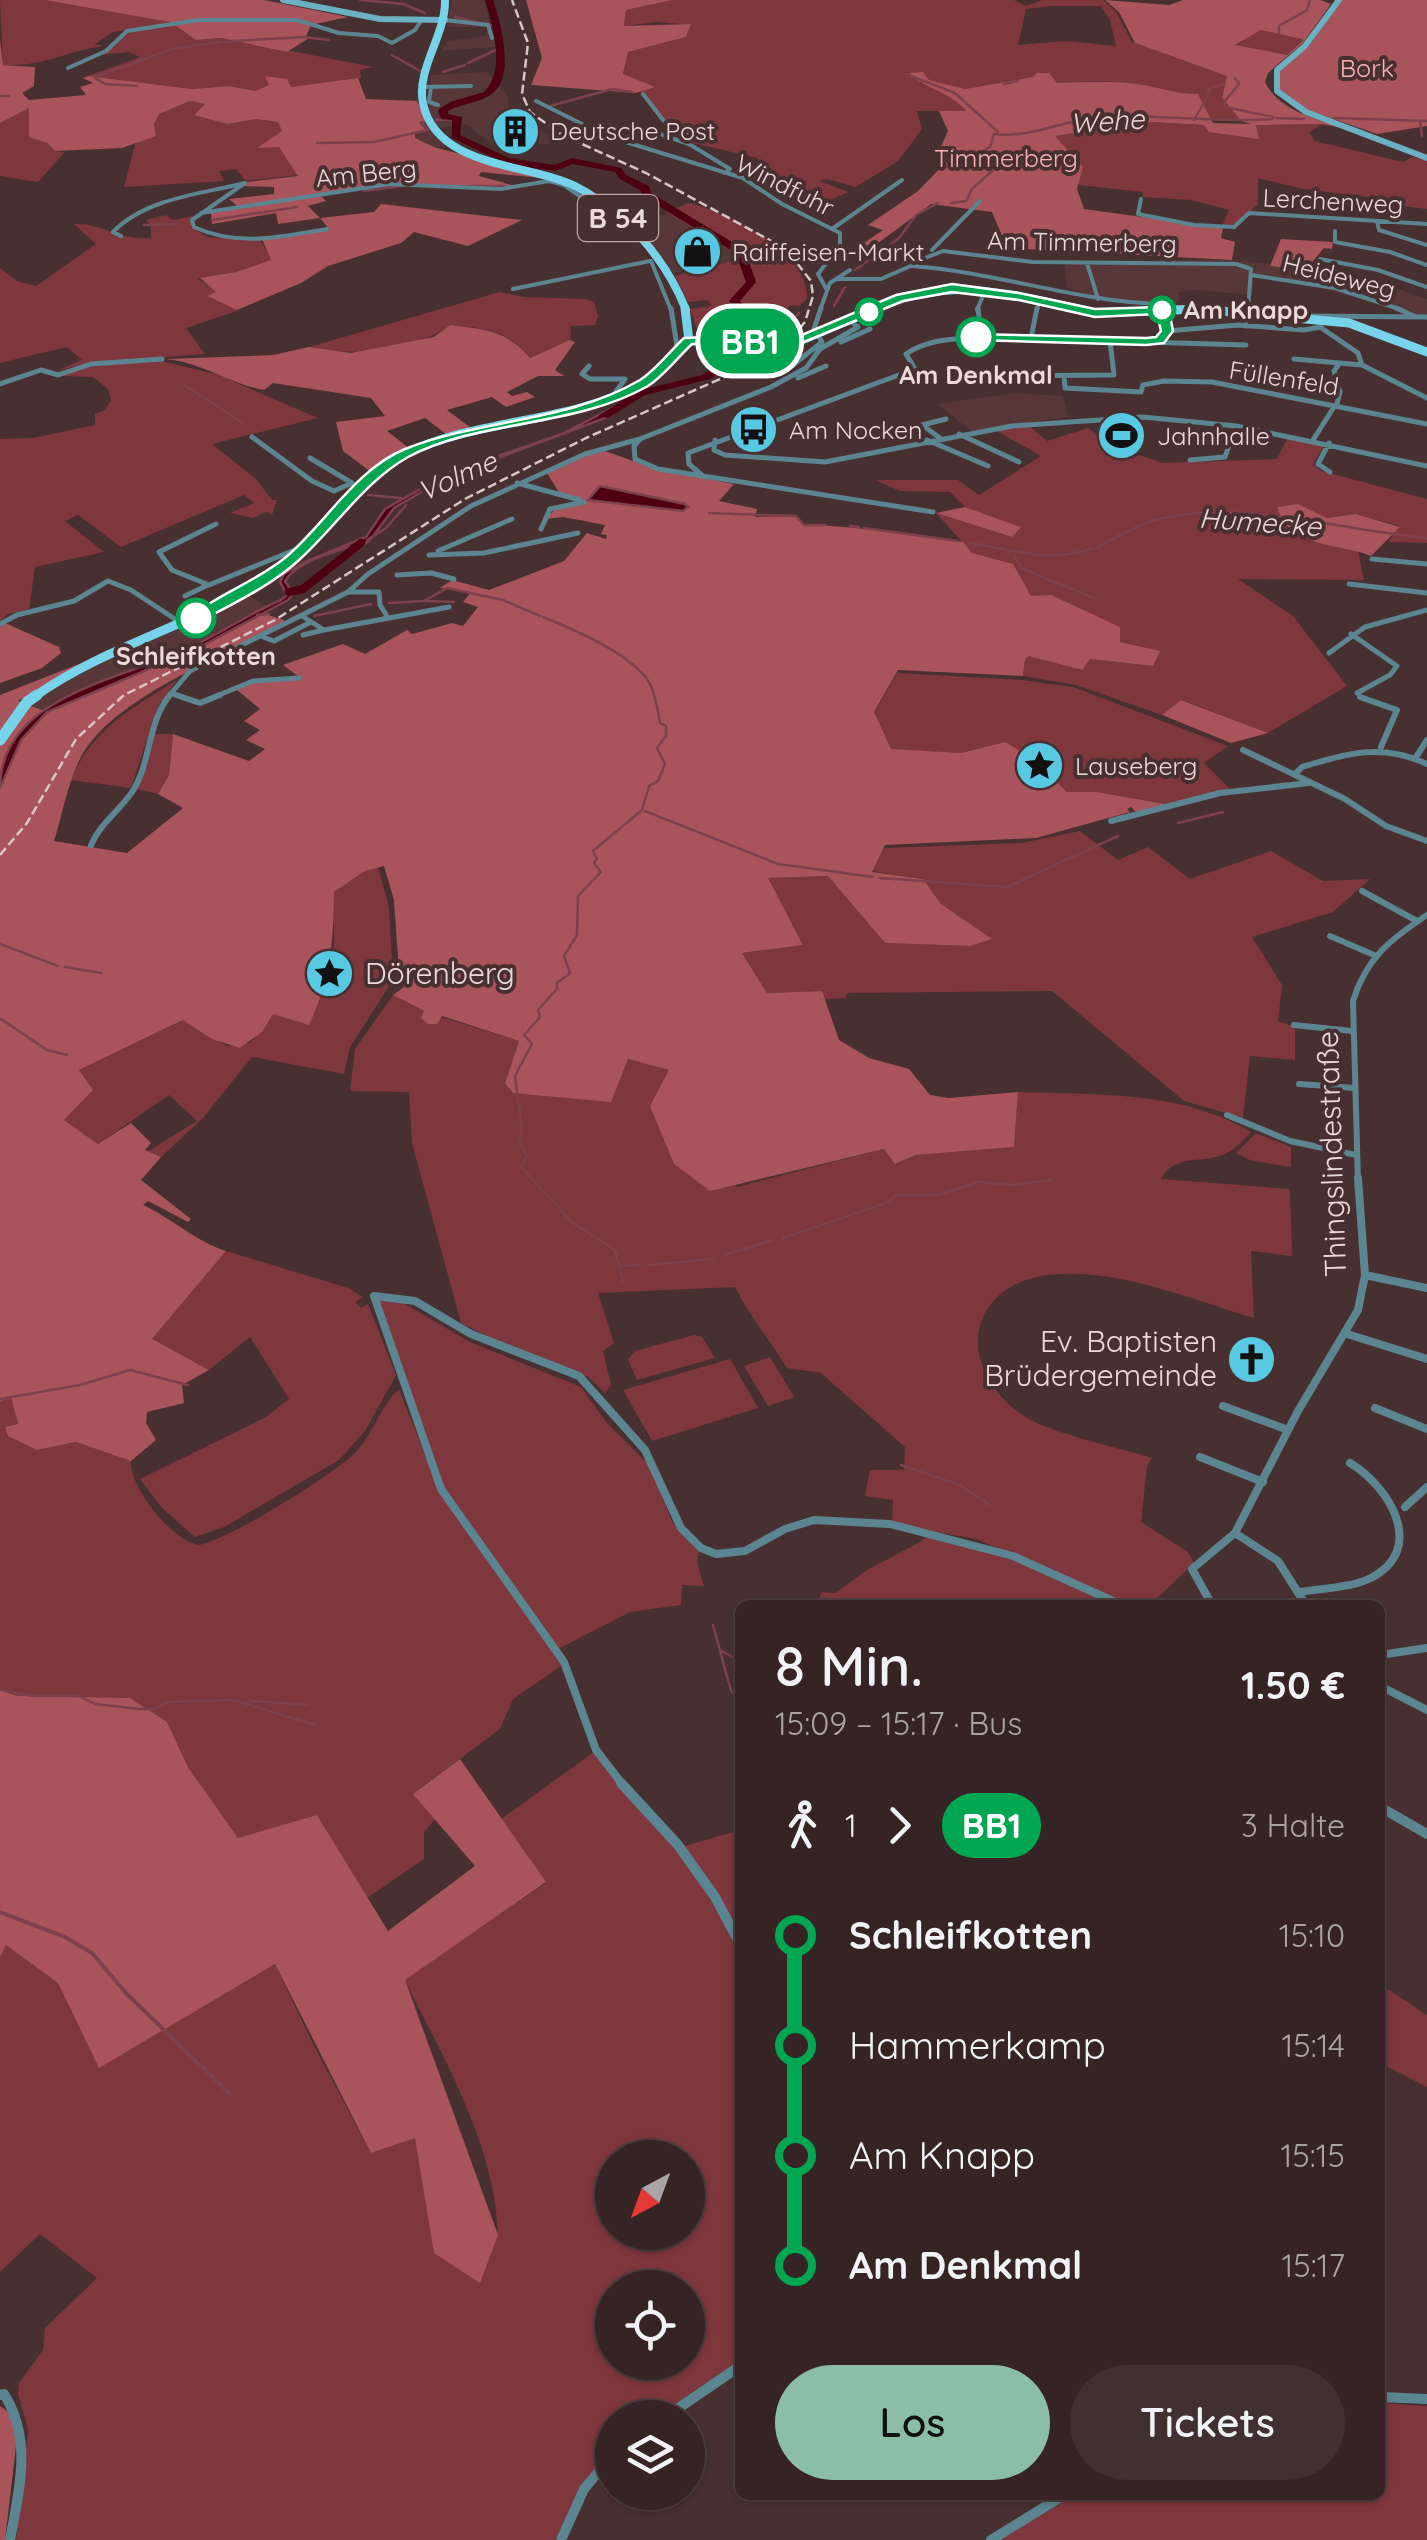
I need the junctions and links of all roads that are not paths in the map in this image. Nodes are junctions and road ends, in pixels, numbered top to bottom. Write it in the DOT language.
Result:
graph roads {
  1 [pos="283,0"];
  2 [pos="445,0"];
  3 [pos="1338,0"];
  4 [pos="446,20"];
  5 [pos="421,21"];
  6 [pos="492,38"];
  7 [pos="68,68"];
  8 [pos="470,86"];
  9 [pos="427,87"];
  10 [pos="643,94"];
  11 [pos="536,101"];
  12 [pos="438,105"];
  13 [pos="654,132"];
  14 [pos="689,144"];
  15 [pos="1427,158"];
  16 [pos="725,172"];
  17 [pos="902,180"];
  18 [pos="590,196"];
  19 [pos="1141,199"];
  20 [pos="980,201"];
  21 [pos="166,204"];
  22 [pos="139,206"];
  23 [pos="201,212"];
  24 [pos="1377,221"];
  25 [pos="1427,224"];
  26 [pos="328,229"];
  27 [pos="832,229"];
  28 [pos="1335,231"];
  29 [pos="118,232"];
  30 [pos="1427,245"];
  31 [pos="654,259"];
  32 [pos="1320,259"];
  33 [pos="920,260"];
  34 [pos="1087,263"];
  35 [pos="1427,265"];
  36 [pos="912,266"];
  37 [pos="850,270"];
  38 [pos="1251,275"];
  39 [pos="836,279"];
  40 [pos="1427,287"];
  41 [pos="513,289"];
  42 [pos="827,290"];
  43 [pos="985,291"];
  44 [pos="1098,300"];
  45 [pos="1039,301"];
  46 [pos="1162,310"];
  47 [pos="1248,313"];
  48 [pos="1300,317"];
  49 [pos="1416,317"];
  50 [pos="761,318"];
  51 [pos="1427,318"];
  52 [pos="850,321"];
  53 [pos="1319,325"];
  54 [pos="1245,326"];
  55 [pos="870,329"];
  56 [pos="1167,331"];
  57 [pos="816,336"];
  58 [pos="981,337"];
  59 [pos="1030,338"];
  60 [pos="1160,340"];
  61 [pos="764,341"];
  62 [pos="1110,341"];
  63 [pos="685,344"];
  64 [pos="1246,344"];
  65 [pos="827,346"];
  66 [pos="1427,352"];
  67 [pos="162,359"];
  68 [pos="1294,360"];
  69 [pos="1338,364"];
  70 [pos="793,365"];
  71 [pos="1362,365"];
  72 [pos="589,366"];
  73 [pos="826,366"];
  74 [pos="915,370"];
  75 [pos="969,376"];
  76 [pos="1064,376"];
  77 [pos="934,380"];
  78 [pos="0,384"];
  79 [pos="776,384"];
  80 [pos="1140,392"];
  81 [pos="617,396"];
  82 [pos="1427,398"];
  83 [pos="1335,405"];
  84 [pos="1143,417"];
  85 [pos="946,419"];
  86 [pos="1427,424"];
  87 [pos="1236,426"];
  88 [pos="959,434"];
  89 [pos="252,437"];
  90 [pos="940,438"];
  91 [pos="640,439"];
  92 [pos="715,440"];
  93 [pos="927,440"];
  94 [pos="1314,440"];
  95 [pos="1329,443"];
  96 [pos="310,458"];
  97 [pos="1190,460"];
  98 [pos="1019,462"];
  99 [pos="988,466"];
  100 [pos="1427,466"];
  101 [pos="1330,472"];
  102 [pos="704,479"];
  103 [pos="368,482"];
  104 [pos="352,483"];
  105 [pos="517,483"];
  106 [pos="933,512"];
  107 [pos="512,518"];
  108 [pos="216,524"];
  109 [pos="541,529"];
  110 [pos="578,533"];
  111 [pos="418,542"];
  112 [pos="309,545"];
  113 [pos="429,555"];
  114 [pos="1372,559"];
  115 [pos="1427,564"];
  116 [pos="431,573"];
  117 [pos="396,575"];
  118 [pos="454,579"];
  119 [pos="209,584"];
  120 [pos="1349,584"];
  121 [pos="348,592"];
  122 [pos="1427,593"];
  123 [pos="185,596"];
  124 [pos="449,607"];
  125 [pos="1427,610"];
  126 [pos="302,616"];
  127 [pos="384,619"];
  128 [pos="311,622"];
  129 [pos="0,624"];
  130 [pos="183,624"];
  131 [pos="324,630"];
  132 [pos="1351,634"];
  133 [pos="304,635"];
  134 [pos="263,637"];
  135 [pos="1330,653"];
  136 [pos="299,678"];
  137 [pos="171,694"];
  138 [pos="0,740"];
  139 [pos="1427,740"];
  140 [pos="1380,747"];
  141 [pos="1242,750"];
  142 [pos="1416,757"];
  143 [pos="1427,764"];
  144 [pos="1295,774"];
  145 [pos="1309,783"];
  146 [pos="1110,820"];
  147 [pos="1427,842"];
  148 [pos="91,845"];
  149 [pos="1362,890"];
  150 [pos="1427,916"];
  151 [pos="1416,922"];
  152 [pos="1330,936"];
  153 [pos="1374,956"];
  154 [pos="1294,1025"];
  155 [pos="1352,1031"];
  156 [pos="1299,1084"];
  157 [pos="1354,1088"];
  158 [pos="1228,1115"];
  159 [pos="1356,1155"];
  160 [pos="1365,1275"];
  161 [pos="1427,1288"];
  162 [pos="1346,1334"];
  163 [pos="1427,1358"];
  164 [pos="1223,1406"];
  165 [pos="1375,1408"];
  166 [pos="1427,1428"];
  167 [pos="1288,1430"];
  168 [pos="1200,1457"];
  169 [pos="1350,1463"];
  170 [pos="1263,1482"];
  171 [pos="1427,1487"];
  172 [pos="1404,1507"];
  173 [pos="1235,1533"];
  174 [pos="1301,1592"];
  175 [pos="1110,1600"];
  176 [pos="1209,1600"];
  177 [pos="1304,1600"];
  178 [pos="1427,1648"];
  179 [pos="1385,1654"];
  180 [pos="1385,1689"];
  181 [pos="1427,1710"];
  182 [pos="1385,1809"];
  183 [pos="1427,1834"];
  184 [pos="735,1935"];
  185 [pos="735,2369"];
  186 [pos="0,2395"];
  187 [pos="1385,2397"];
  188 [pos="1427,2399"];
  189 [pos="690,2400"];
  190 [pos="595,2476"];
  191 [pos="1056,2500"];
  192 [pos="10,2540"];
  193 [pos="560,2540"];
  194 [pos="991,2540"];
  1 -- 5 [label="main road"];
  2 -- 4 [label="main road"];
  3 -- 15 [label="main road"];
  4 -- 5 [label="main road"];
  4 -- 6 [label="street"];
  4 -- 9 [label="main road"];
  5 -- 7 [label="street"];
  8 -- 9 [label="street"];
  9 -- 12 [label="street"];
  9 -- 18 [label="main road, B 54"];
  10 -- 14 [label="street"];
  11 -- 16 [label="street, Windfuhr"];
  13 -- 14 [label="street"];
  14 -- 16 [label="street"];
  16 -- 27 [label="street, Windfuhr"];
  17 -- 27 [label="street"];
  18 -- 23 [label="street, Am Berg"];
  18 -- 31 [label="main road, B 54"];
  19 -- 24 [label="street, Lerchenweg"];
  20 -- 33 [label="street"];
  21 -- 22 [label="street"];
  21 -- 23 [label="street"];
  21 -- 29 [label="street"];
  23 -- 26 [label="street"];
  24 -- 25 [label="street, Lerchenweg"];
  24 -- 30 [label="street"];
  27 -- 42 [label="street, Windfuhr"];
  28 -- 35 [label="street, Heideweg"];
  31 -- 41 [label="street"];
  31 -- 63 [label="main road, B 54"];
  32 -- 40 [label="street"];
  33 -- 34 [label="street, Am Timmerberg"];
  33 -- 36 [label="street"];
  34 -- 38 [label="street, Am Timmerberg"];
  34 -- 44 [label="street"];
  36 -- 39 [label="street"];
  36 -- 44 [label="street"];
  37 -- 39 [label="street"];
  38 -- 47 [label="street"];
  38 -- 49 [label="street, Heideweg"];
  39 -- 42 [label="street"];
  42 -- 57 [label="street"];
  43 -- 45 [label="main road"];
  43 -- 52 [label="main road"];
  43 -- 58 [label="street"];
  44 -- 46 [label="street"];
  45 -- 46 [label="main road"];
  45 -- 59 [label="street"];
  46 -- 47 [label="main road"];
  46 -- 56 [label="street"];
  47 -- 48 [label="main road"];
  47 -- 54 [label="street"];
  48 -- 49 [label="street, Heideweg"];
  48 -- 53 [label="main road"];
  49 -- 51 [label="street, Heideweg"];
  50 -- 61 [label="street"];
  52 -- 57 [label="main road"];
  52 -- 65 [label="street"];
  53 -- 54 [label="street"];
  53 -- 66 [label="main road"];
  53 -- 71 [label="street"];
  54 -- 56 [label="street"];
  55 -- 65 [label="street"];
  56 -- 60 [label="street"];
  57 -- 61 [label="main road"];
  57 -- 70 [label="street"];
  58 -- 59 [label="street"];
  58 -- 74 [label="street"];
  59 -- 62 [label="street"];
  60 -- 62 [label="street"];
  60 -- 64 [label="street"];
  61 -- 63 [label="main road"];
  62 -- 76 [label="street"];
  63 -- 81 [label="main road"];
  65 -- 79 [label="street"];
  67 -- 78 [label="street"];
  68 -- 69 [label="street"];
  69 -- 71 [label="street"];
  69 -- 83 [label="street"];
  71 -- 82 [label="street"];
  72 -- 81 [label="street"];
  73 -- 79 [label="street"];
  74 -- 77 [label="street"];
  74 -- 92 [label="street"];
  75 -- 76 [label="street"];
  76 -- 80 [label="street, Füllenfeld"];
  79 -- 91 [label="street"];
  80 -- 83 [label="street, Füllenfeld"];
  80 -- 84 [label="street"];
  81 -- 103 [label="main road"];
  83 -- 86 [label="street, Füllenfeld"];
  83 -- 94 [label="street"];
  84 -- 87 [label="street"];
  84 -- 88 [label="street"];
  85 -- 90 [label="street"];
  87 -- 94 [label="street"];
  87 -- 97 [label="street"];
  88 -- 90 [label="street"];
  88 -- 98 [label="street"];
  89 -- 104 [label="street"];
  90 -- 93 [label="street"];
  91 -- 102 [label="street"];
  91 -- 105 [label="street"];
  92 -- 93 [label="street"];
  92 -- 102 [label="street"];
  93 -- 99 [label="street"];
  94 -- 95 [label="street"];
  95 -- 100 [label="street"];
  95 -- 101 [label="street"];
  96 -- 104 [label="street"];
  102 -- 106 [label="street"];
  103 -- 104 [label="street"];
  103 -- 112 [label="main road"];
  105 -- 109 [label="street"];
  105 -- 111 [label="street"];
  107 -- 113 [label="street"];
  108 -- 119 [label="street"];
  110 -- 113 [label="street"];
  111 -- 113 [label="street"];
  111 -- 121 [label="street"];
  112 -- 119 [label="street"];
  112 -- 130 [label="main road"];
  113 -- 116 [label="street"];
  114 -- 115 [label="street"];
  116 -- 117 [label="street"];
  116 -- 118 [label="street"];
  119 -- 123 [label="street"];
  120 -- 122 [label="street"];
  121 -- 126 [label="street"];
  121 -- 127 [label="street"];
  124 -- 127 [label="street"];
  125 -- 132 [label="street"];
  126 -- 128 [label="street"];
  126 -- 134 [label="street"];
  127 -- 131 [label="street"];
  128 -- 131 [label="street"];
  128 -- 134 [label="street"];
  129 -- 130 [label="street"];
  130 -- 138 [label="main road"];
  131 -- 133 [label="street"];
  132 -- 135 [label="street"];
  132 -- 140 [label="street"];
  134 -- 137 [label="street"];
  136 -- 137 [label="street"];
  137 -- 148 [label="street"];
  139 -- 142 [label="street"];
  140 -- 142 [label="street"];
  140 -- 144 [label="street"];
  141 -- 144 [label="street"];
  142 -- 143 [label="street"];
  144 -- 145 [label="street"];
  145 -- 146 [label="street"];
  145 -- 147 [label="street"];
  149 -- 151 [label="street"];
  150 -- 151 [label="street, Thingslindestraße"];
  151 -- 153 [label="street, Thingslindestraße"];
  152 -- 153 [label="street"];
  153 -- 155 [label="street, Thingslindestraße"];
  154 -- 155 [label="street"];
  155 -- 157 [label="street, Thingslindestraße"];
  156 -- 157 [label="street"];
  157 -- 159 [label="street, Thingslindestraße"];
  158 -- 159 [label="street"];
  159 -- 160 [label="street, Thingslindestraße"];
  160 -- 161 [label="street"];
  160 -- 162 [label="street, Thingslindestraße"];
  162 -- 163 [label="street"];
  162 -- 167 [label="street, Thingslindestraße"];
  164 -- 167 [label="street"];
  165 -- 166 [label="street"];
  167 -- 170 [label="street, Thingslindestraße"];
  168 -- 170 [label="street"];
  169 -- 172 [label="street"];
  170 -- 173 [label="street, Thingslindestraße"];
  171 -- 172 [label="street"];
  172 -- 174 [label="street"];
  173 -- 174 [label="street"];
  173 -- 176 [label="street, Thingslindestraße"];
  174 -- 177 [label="street"];
  175 -- 184 [label="street"];
  178 -- 179 [label="street"];
  180 -- 181 [label="street"];
  182 -- 183 [label="street"];
  185 -- 189 [label="street"];
  186 -- 192 [label="street"];
  187 -- 188 [label="street"];
  190 -- 193 [label="street"];
  191 -- 194 [label="street"];
}
